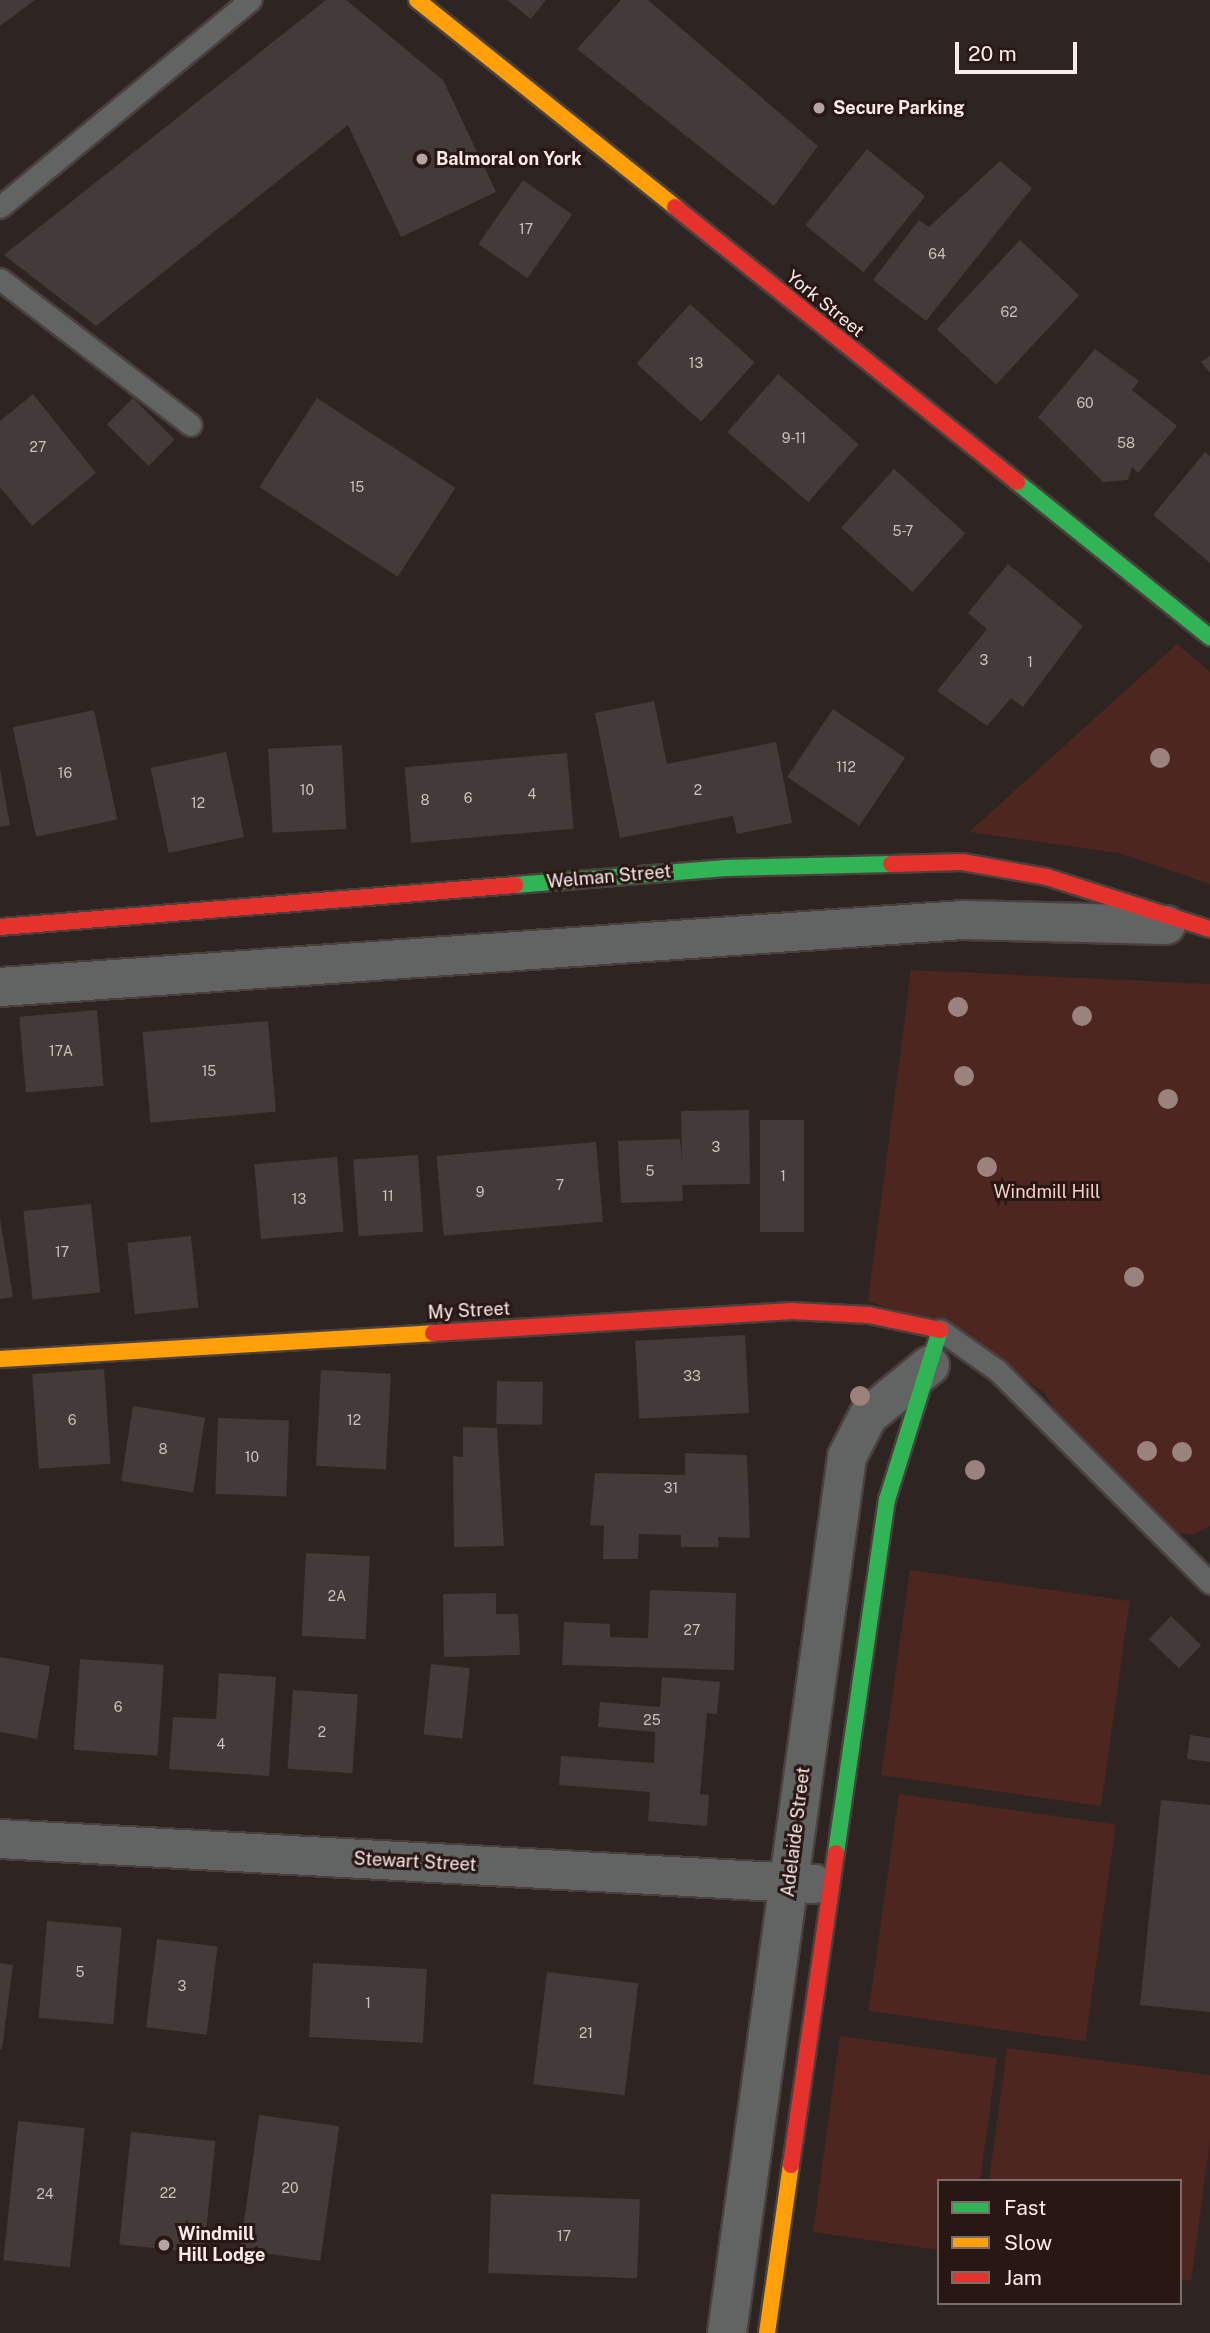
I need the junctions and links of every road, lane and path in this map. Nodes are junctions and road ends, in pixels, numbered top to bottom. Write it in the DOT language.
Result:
graph roads {
  1 [pos="250,0"];
  2 [pos="417,0"];
  3 [pos="0,207"];
  4 [pos="0,279"];
  5 [pos="191,425"];
  6 [pos="1210,637"];
  7 [pos="0,927"];
  8 [pos="1210,930"];
  9 [pos="0,987"];
  10 [pos="935,1348"];
  11 [pos="0,1359"];
  12 [pos="841,1495"];
  13 [pos="887,1500"];
  14 [pos="832,1562"];
  15 [pos="878,1568"];
  16 [pos="1210,1583"];
  17 [pos="816,1679"];
  18 [pos="861,1685"];
  19 [pos="0,1839"];
  20 [pos="789,1882"];
  21 [pos="831,1886"];
  22 [pos="744,2212"];
  23 [pos="784,2216"];
  24 [pos="727,2333"];
  25 [pos="767,2333"];
  1 -- 3 [label="lane"];
  2 -- 6 [label="street, York Street"];
  4 -- 5 [label="lane"];
  7 -- 8 [label="street, Welman Street"];
  8 -- 9 [label="street, Welman Street"];
  10 -- 11 [label="street, My Street"];
  10 -- 12 [label="street, Adelaide Street"];
  10 -- 13 [label="street"];
  10 -- 16 [label="lane"];
  12 -- 13 [label="street"];
  12 -- 14 [label="street, Adelaide Street"];
  13 -- 15 [label="street"];
  14 -- 15 [label="street"];
  14 -- 17 [label="street, Adelaide Street"];
  15 -- 18 [label="street"];
  17 -- 18 [label="street"];
  17 -- 20 [label="street, Adelaide Street"];
  18 -- 21 [label="street"];
  19 -- 20 [label="street, Stewart Street"];
  20 -- 21 [label="street, Stewart Street"];
  20 -- 22 [label="street, Adelaide Street"];
  21 -- 23 [label="street"];
  22 -- 23 [label="street"];
  22 -- 24 [label="street, Adelaide Street"];
  23 -- 25 [label="street"];
}
